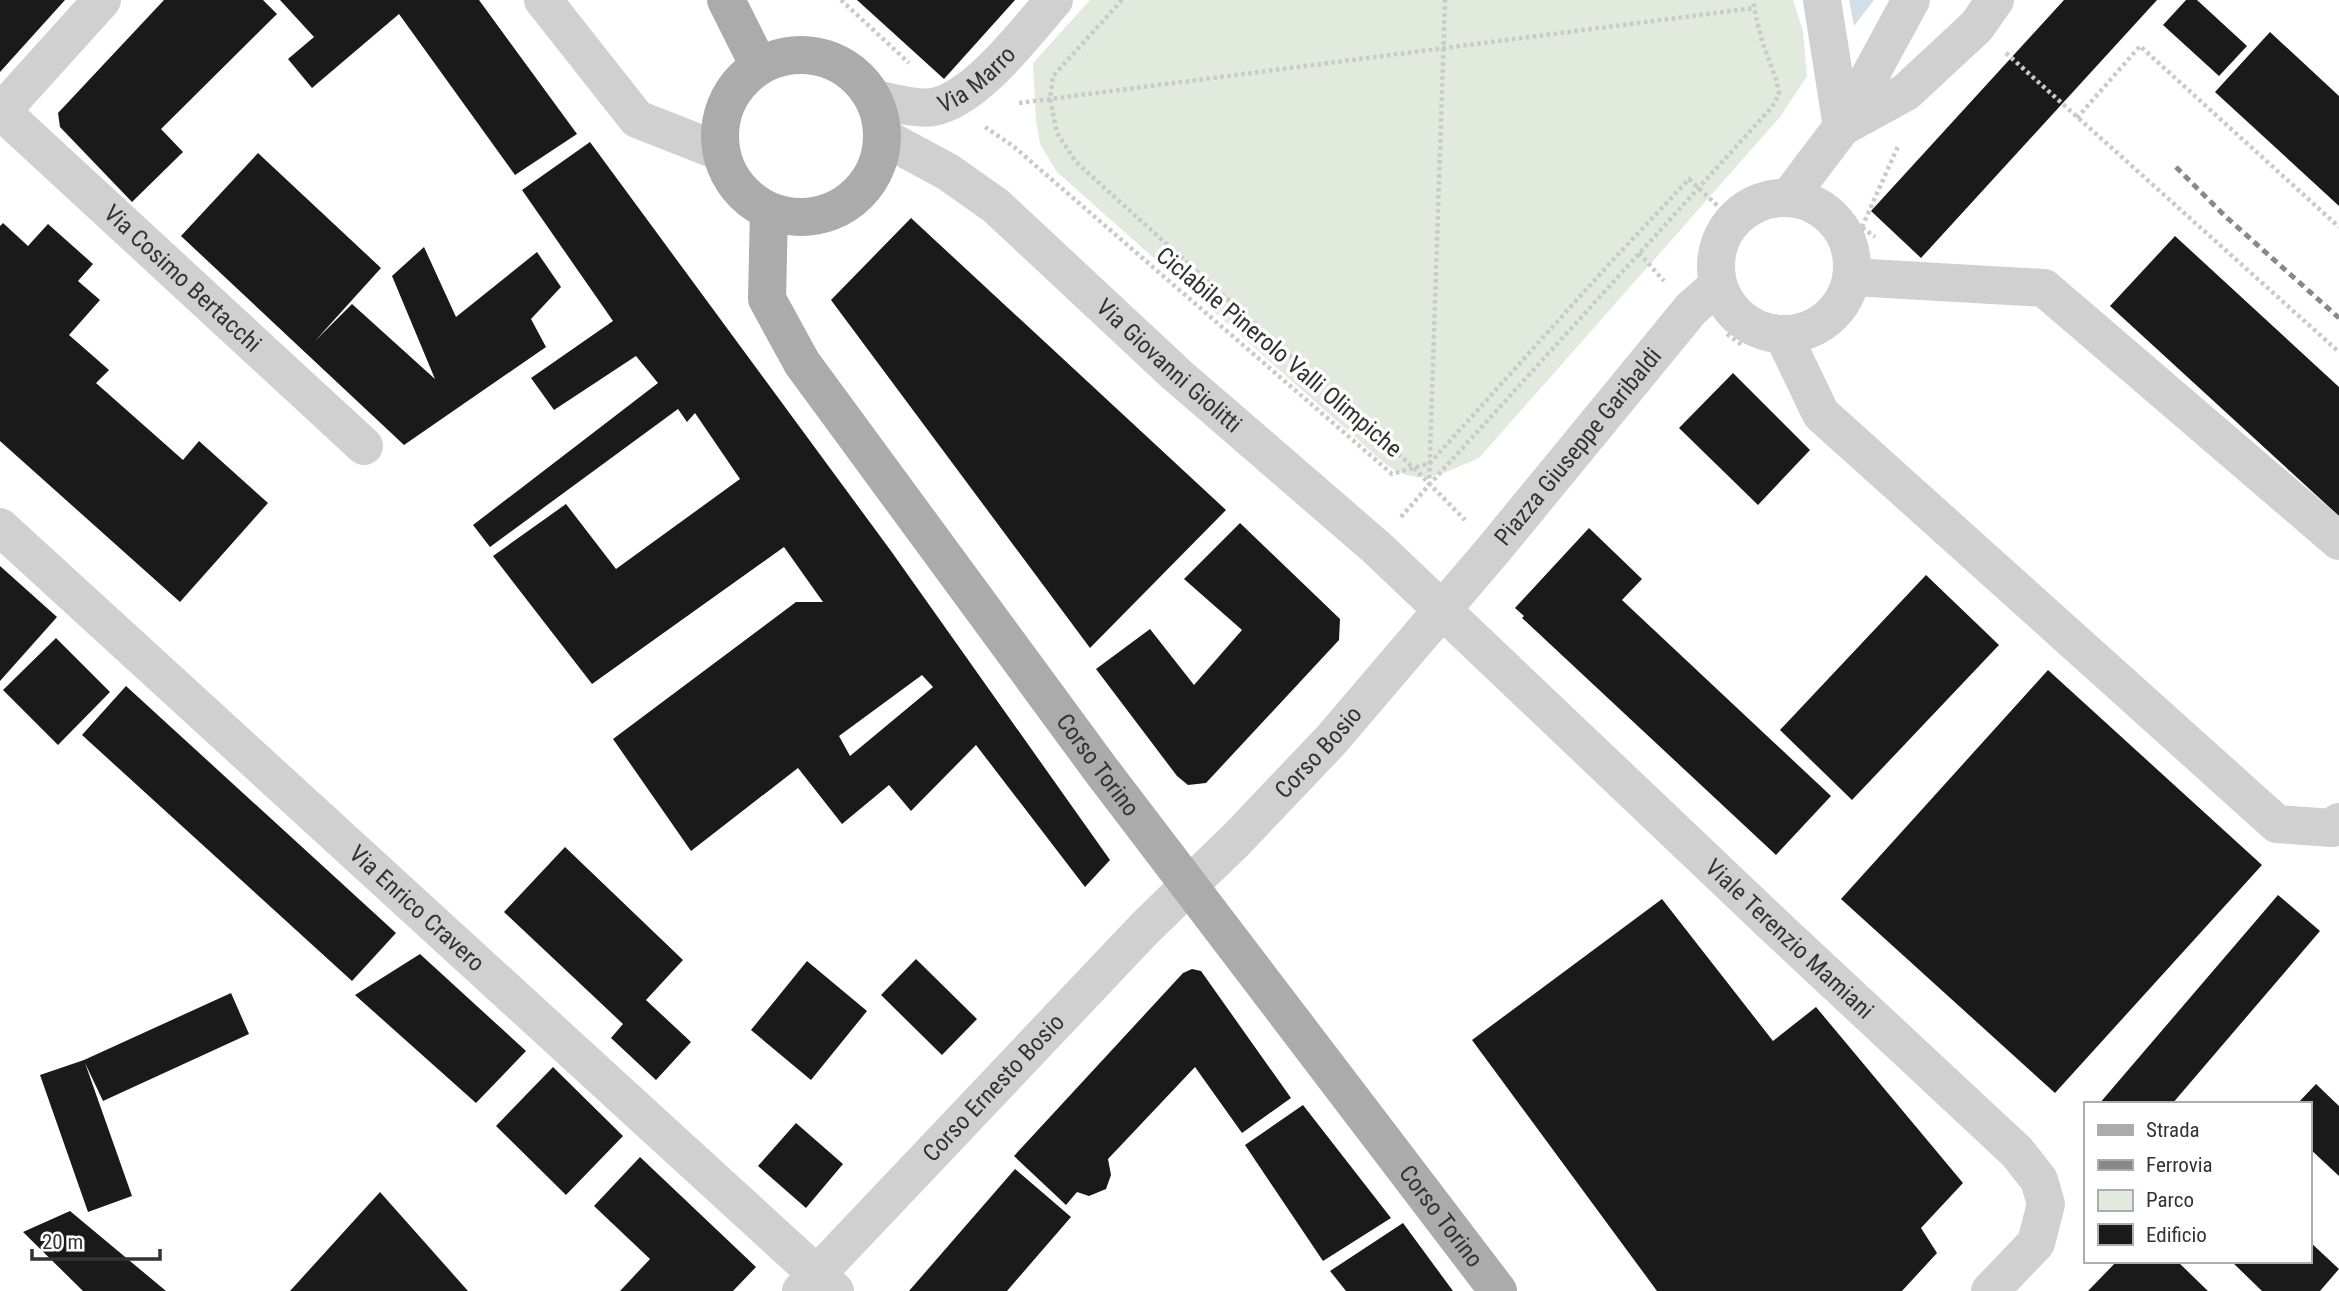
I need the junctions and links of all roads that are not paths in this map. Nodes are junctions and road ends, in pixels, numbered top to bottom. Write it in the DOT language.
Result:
graph roads {
  1 [pos="103,0"];
  2 [pos="543,0"];
  3 [pos="726,0"];
  4 [pos="1054,0"];
  5 [pos="1822,0"];
  6 [pos="1911,0"];
  7 [pos="1986,13"];
  8 [pos="759,66"];
  9 [pos="874,99"];
  10 [pos="1,112"];
  11 [pos="1842,127"];
  12 [pos="883,137"];
  13 [pos="721,152"];
  14 [pos="1788,197"];
  15 [pos="769,211"];
  16 [pos="1852,277"];
  17 [pos="1718,285"];
  18 [pos="1783,335"];
  19 [pos="365,446"];
  20 [pos="0,527"];
  21 [pos="2339,541"];
  22 [pos="1441,611"];
  23 [pos="2339,822"];
  24 [pos="1190,886"];
  25 [pos="817,1285"];
  26 [pos="1498,1291"];
  27 [pos="1990,1291"];
  1 -- 10 [label="street, Via Cosimo Bertacchi"];
  2 -- 13 [label="street"];
  3 -- 8 [label="main road"];
  4 -- 9 [label="street, Via Marro"];
  5 -- 11 [label="street"];
  6 -- 11 [label="street"];
  7 -- 11 [label="street"];
  8 -- 9 [label="main road"];
  8 -- 13 [label="main road"];
  9 -- 12 [label="main road"];
  10 -- 19 [label="street, Via Cosimo Bertacchi"];
  11 -- 14 [label="street"];
  12 -- 15 [label="main road"];
  12 -- 22 [label="street, Via Giovanni Giolitti"];
  13 -- 15 [label="main road"];
  14 -- 16 [label="street"];
  14 -- 17 [label="street"];
  15 -- 24 [label="main road, Corso Torino"];
  16 -- 18 [label="street"];
  16 -- 21 [label="street"];
  17 -- 18 [label="street"];
  17 -- 22 [label="street, Piazza Giuseppe Garibaldi"];
  18 -- 23 [label="street"];
  20 -- 25 [label="street, Via Enrico Cravero"];
  22 -- 24 [label="street, Corso Bosio"];
  22 -- 27 [label="street, Viale Terenzio Mamiani"];
  24 -- 25 [label="street, Corso Ernesto Bosio"];
  24 -- 26 [label="main road, Corso Torino"];
}
